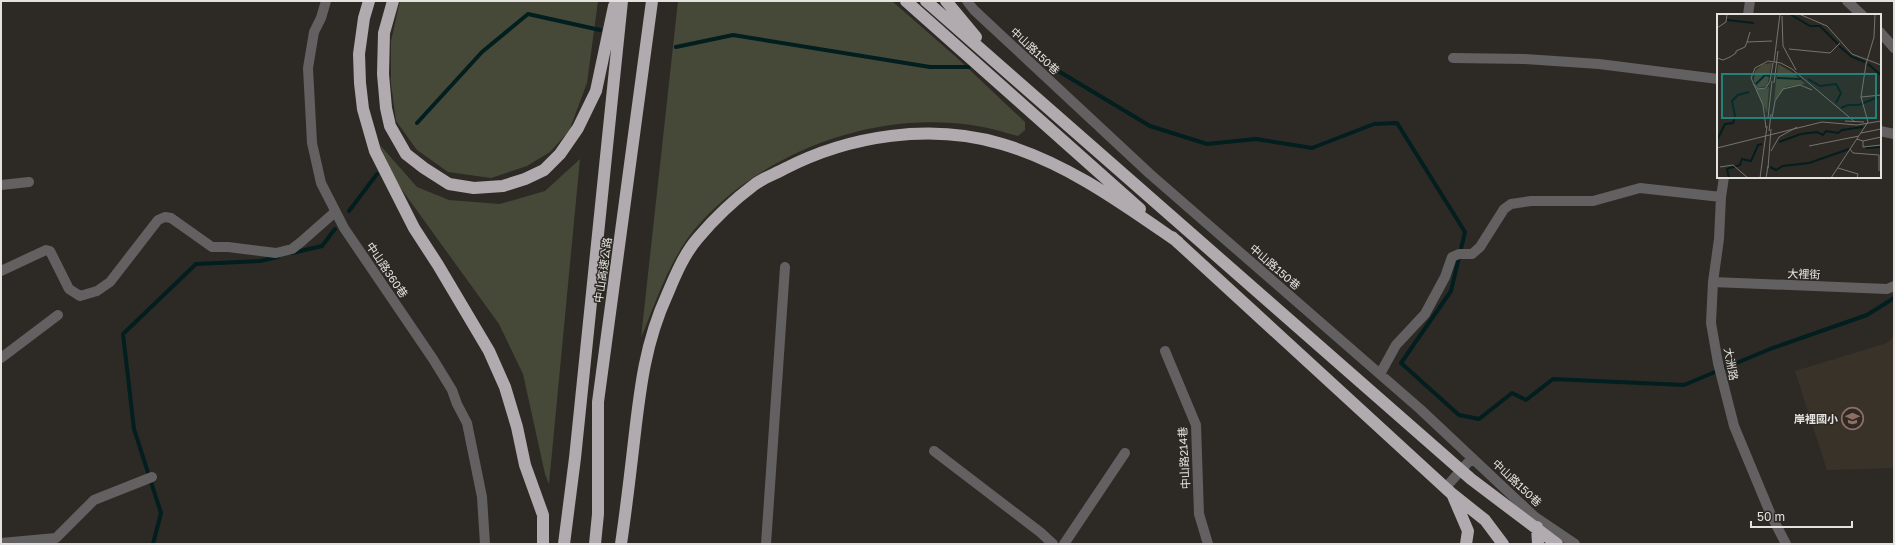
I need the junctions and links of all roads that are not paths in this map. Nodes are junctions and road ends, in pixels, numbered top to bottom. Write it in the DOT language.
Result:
graph roads {
  1 [pos="326,1"];
  2 [pos="368,1"];
  3 [pos="393,1"];
  4 [pos="615,1"];
  5 [pos="622,1"];
  6 [pos="652,1"];
  7 [pos="906,1"];
  8 [pos="926,1"];
  9 [pos="946,1"];
  10 [pos="967,1"];
  11 [pos="1750,1"];
  12 [pos="1847,1"];
  13 [pos="1748,14"];
  14 [pos="1861,14"];
  15 [pos="1881,33"];
  16 [pos="1894,48"];
  17 [pos="989,56"];
  18 [pos="1452,58"];
  19 [pos="1717,79"];
  20 [pos="1881,130"];
  21 [pos="1894,134"];
  22 [pos="1724,178"];
  23 [pos="29,182"];
  24 [pos="1,185"];
  25 [pos="1721,197"];
  26 [pos="335,212"];
  27 [pos="1178,242"];
  28 [pos="785,266"];
  29 [pos="1,271"];
  30 [pos="1713,282"];
  31 [pos="1894,286"];
  32 [pos="58,315"];
  33 [pos="1165,351"];
  34 [pos="1,358"];
  35 [pos="1380,374"];
  36 [pos="934,451"];
  37 [pos="1125,453"];
  38 [pos="1472,458"];
  39 [pos="1461,470"];
  40 [pos="152,477"];
  41 [pos="1448,490"];
  42 [pos="1537,527"];
  43 [pos="1,543"];
  44 [pos="485,544"];
  45 [pos="543,544"];
  46 [pos="564,544"];
  47 [pos="595,544"];
  48 [pos="622,544"];
  49 [pos="766,544"];
  50 [pos="1053,544"];
  51 [pos="1064,544"];
  52 [pos="1208,544"];
  53 [pos="1466,544"];
  54 [pos="1503,544"];
  55 [pos="1538,544"];
  56 [pos="1557,544"];
  57 [pos="1575,544"];
  58 [pos="1786,544"];
  1 -- 26 [label="street, 中山路360巷"];
  2 -- 45 [label="highway"];
  3 -- 4 [label="highway"];
  5 -- 46 [label="highway, 中山高速公路"];
  6 -- 47 [label="highway, 中山高速公路"];
  7 -- 27 [label="highway"];
  8 -- 17 [label="highway"];
  9 -- 17 [label="highway"];
  10 -- 35 [label="street, 中山路150巷"];
  11 -- 13 [label="street"];
  12 -- 14 [label="street"];
  15 -- 16 [label="street"];
  17 -- 39 [label="highway"];
  18 -- 19 [label="street"];
  20 -- 21 [label="street"];
  22 -- 25 [label="street, 大洲路"];
  23 -- 24 [label="street"];
  25 -- 30 [label="street, 大洲路"];
  25 -- 35 [label="street"];
  26 -- 29 [label="street"];
  26 -- 44 [label="street, 中山路360巷"];
  27 -- 41 [label="highway"];
  27 -- 48 [label="highway"];
  28 -- 49 [label="street"];
  30 -- 31 [label="street, 大裡街"];
  30 -- 58 [label="street, 大洲路"];
  32 -- 34 [label="street"];
  33 -- 52 [label="street, 中山路214巷"];
  35 -- 38 [label="street, 中山路150巷"];
  36 -- 50 [label="street"];
  37 -- 51 [label="street"];
  38 -- 39 [label="street"];
  38 -- 57 [label="street, 中山路150巷"];
  39 -- 41 [label="street"];
  39 -- 42 [label="highway"];
  40 -- 43 [label="street"];
  41 -- 53 [label="highway"];
  41 -- 54 [label="highway"];
  42 -- 55 [label="highway"];
  42 -- 56 [label="highway"];
}
